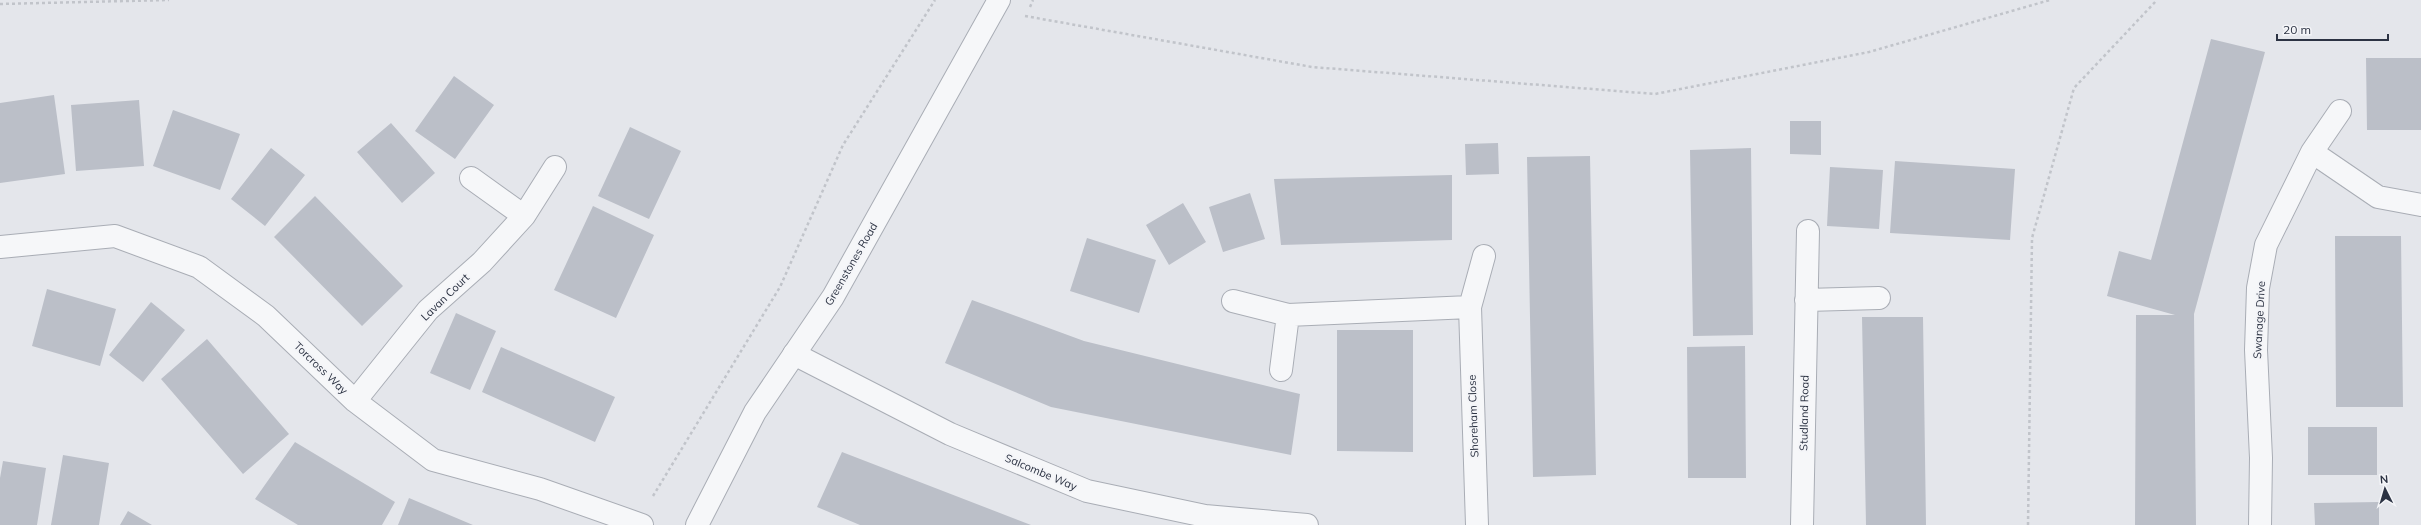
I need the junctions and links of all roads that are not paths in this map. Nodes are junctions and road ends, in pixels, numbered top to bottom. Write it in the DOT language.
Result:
graph roads {
  1 [pos="997,5"];
  2 [pos="2340,111"];
  3 [pos="2312,152"];
  4 [pos="555,167"];
  5 [pos="471,178"];
  6 [pos="2421,205"];
  7 [pos="524,216"];
  8 [pos="1808,231"];
  9 [pos="0,247"];
  10 [pos="1484,256"];
  11 [pos="1880,298"];
  12 [pos="1806,300"];
  13 [pos="1233,301"];
  14 [pos="1470,307"];
  15 [pos="1288,315"];
  16 [pos="794,354"];
  17 [pos="1281,370"];
  18 [pos="355,400"];
  19 [pos="639,524"];
  20 [pos="697,525"];
  21 [pos="1307,525"];
  22 [pos="1477,525"];
  23 [pos="1802,525"];
  24 [pos="2260,525"];
  1 -- 16 [label="street, Greenstones Road"];
  2 -- 3 [label="street, Swanage Drive"];
  3 -- 6 [label="street"];
  3 -- 24 [label="street, Swanage Drive"];
  4 -- 7 [label="street, Lavan Court"];
  5 -- 7 [label="street"];
  7 -- 18 [label="street, Lavan Court"];
  8 -- 12 [label="street, Studland Road"];
  9 -- 18 [label="street, Torcross Way"];
  10 -- 14 [label="street, Shoreham Close"];
  11 -- 12 [label="street"];
  12 -- 23 [label="street, Studland Road"];
  13 -- 15 [label="street"];
  14 -- 15 [label="street"];
  14 -- 22 [label="street, Shoreham Close"];
  15 -- 17 [label="street"];
  16 -- 20 [label="street, Greenstones Road"];
  16 -- 21 [label="street, Salcombe Way"];
  18 -- 19 [label="street, Torcross Way"];
}
